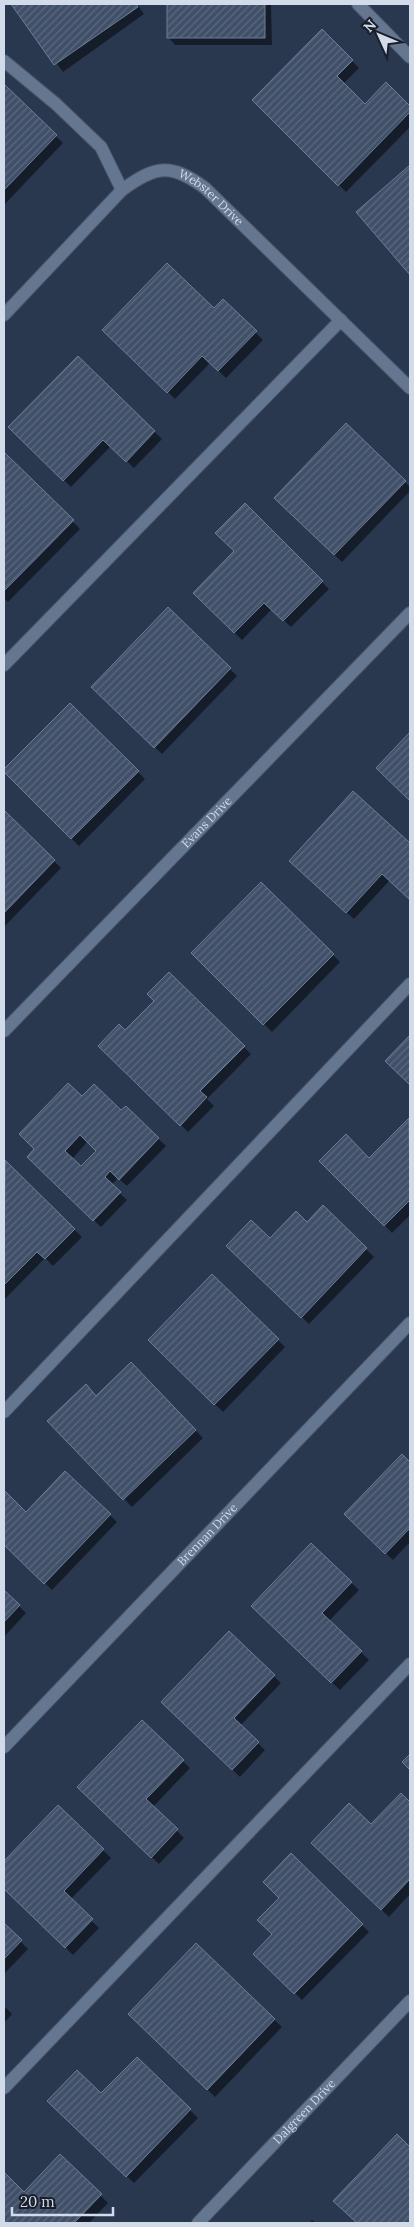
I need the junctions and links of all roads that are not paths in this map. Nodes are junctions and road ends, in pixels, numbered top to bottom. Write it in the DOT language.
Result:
graph roads {
  1 [pos="358,4"];
  2 [pos="410,57"];
  3 [pos="4,61"];
  4 [pos="122,190"];
  5 [pos="4,315"];
  6 [pos="341,320"];
  7 [pos="410,388"];
  8 [pos="410,613"];
  9 [pos="4,665"];
  10 [pos="410,984"];
  11 [pos="4,1031"];
  12 [pos="410,1324"];
  13 [pos="4,1412"];
  14 [pos="410,1664"];
  15 [pos="4,1747"];
  16 [pos="410,2001"];
  17 [pos="4,2088"];
  18 [pos="198,2223"];
  1 -- 2 [label="street"];
  3 -- 4 [label="street"];
  4 -- 5 [label="street, Webster Drive"];
  4 -- 6 [label="street, Webster Drive"];
  6 -- 7 [label="street, Webster Drive"];
  6 -- 9 [label="street"];
  8 -- 11 [label="street, Evans Drive"];
  10 -- 13 [label="street"];
  12 -- 15 [label="street, Brennan Drive"];
  14 -- 17 [label="street"];
  16 -- 18 [label="street, Dalgreen Drive"];
}
